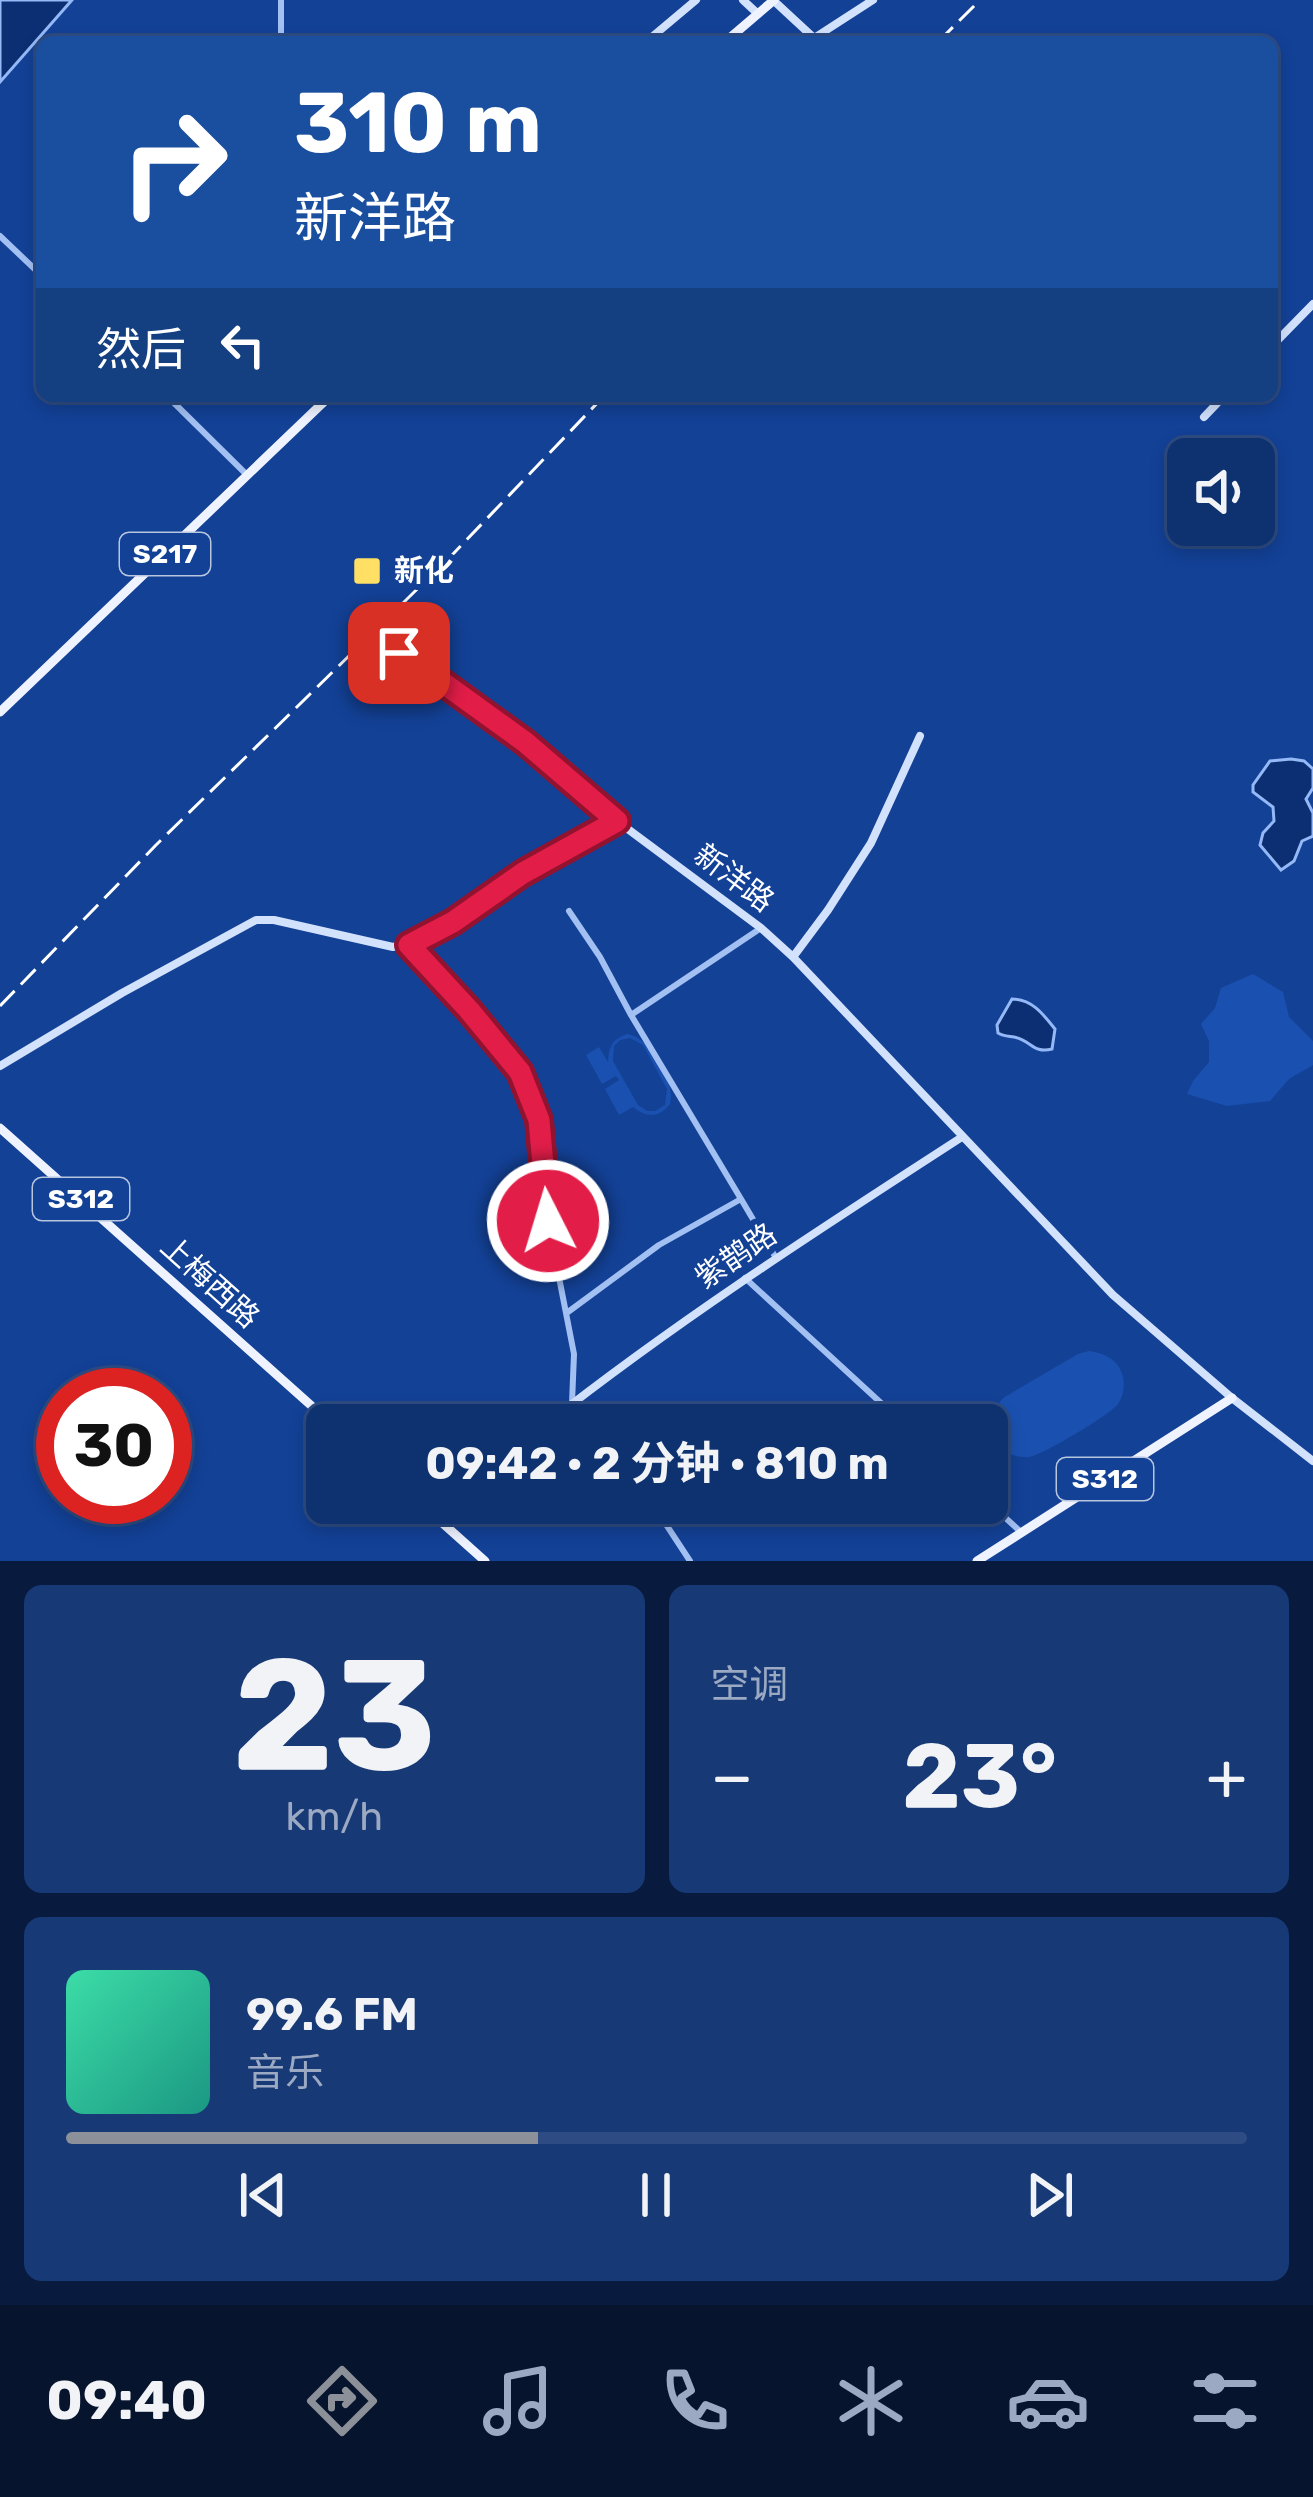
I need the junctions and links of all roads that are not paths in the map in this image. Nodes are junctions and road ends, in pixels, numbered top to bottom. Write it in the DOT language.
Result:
graph roads {
  1 [pos="281,0"];
  2 [pos="695,0"];
  3 [pos="743,0"];
  4 [pos="774,0"];
  5 [pos="873,0"];
  6 [pos="758,14"];
  7 [pos="281,36"];
  8 [pos="653,36"];
  9 [pos="732,36"];
  10 [pos="807,36"];
  11 [pos="817,36"];
  12 [pos="0,236"];
  13 [pos="36,270"];
  14 [pos="1313,304"];
  15 [pos="1278,340"];
  16 [pos="173,402"];
  17 [pos="319,402"];
  18 [pos="1218,402"];
  19 [pos="1204,416"];
  20 [pos="248,475"];
  21 [pos="369,674"];
  22 [pos="0,712"];
  23 [pos="920,736"];
  24 [pos="617,821"];
  25 [pos="569,910"];
  26 [pos="761,928"];
  27 [pos="409,945"];
  28 [pos="793,957"];
  29 [pos="631,1015"];
  30 [pos="0,1066"];
  31 [pos="0,1128"];
  32 [pos="962,1138"];
  33 [pos="741,1199"];
  34 [pos="776,1258"];
  35 [pos="745,1278"];
  36 [pos="568,1312"];
  37 [pos="1232,1398"];
  38 [pos="572,1403"];
  39 [pos="309,1404"];
  40 [pos="882,1404"];
  41 [pos="1313,1461"];
  42 [pos="1008,1520"];
  43 [pos="443,1524"];
  44 [pos="666,1524"];
  45 [pos="1022,1533"];
  46 [pos="485,1561"];
  47 [pos="690,1561"];
  48 [pos="977,1561"];
  1 -- 7 [label="street"];
  2 -- 8 [label="street"];
  3 -- 6 [label="street"];
  4 -- 6 [label="main road"];
  4 -- 10 [label="street"];
  5 -- 11 [label="street"];
  6 -- 9 [label="main road"];
  12 -- 13 [label="street"];
  14 -- 15 [label="street"];
  16 -- 20 [label="street"];
  17 -- 20 [label="main road, S217"];
  18 -- 19 [label="street"];
  20 -- 22 [label="main road, S217"];
  21 -- 24 [label="street"];
  23 -- 28 [label="street"];
  24 -- 26 [label="street, 新洋路"];
  24 -- 27 [label="street"];
  25 -- 29 [label="street"];
  26 -- 28 [label="street, 新洋路"];
  26 -- 29 [label="street"];
  27 -- 30 [label="street"];
  27 -- 36 [label="street"];
  28 -- 32 [label="street, 新洋路"];
  29 -- 33 [label="street"];
  31 -- 39 [label="main road, 上梅西路 / S312"];
  32 -- 34 [label="street, 紫鹊路"];
  32 -- 37 [label="street, 新洋路"];
  33 -- 34 [label="street"];
  33 -- 36 [label="street"];
  34 -- 35 [label="street, 紫鹊路"];
  35 -- 38 [label="street, 紫鹊路"];
  35 -- 40 [label="street"];
  36 -- 38 [label="street"];
  37 -- 41 [label="street, 新洋路"];
  37 -- 45 [label="main road, S312"];
  42 -- 45 [label="street"];
  43 -- 46 [label="main road"];
  44 -- 47 [label="street"];
  45 -- 48 [label="main road, S312"];
}
